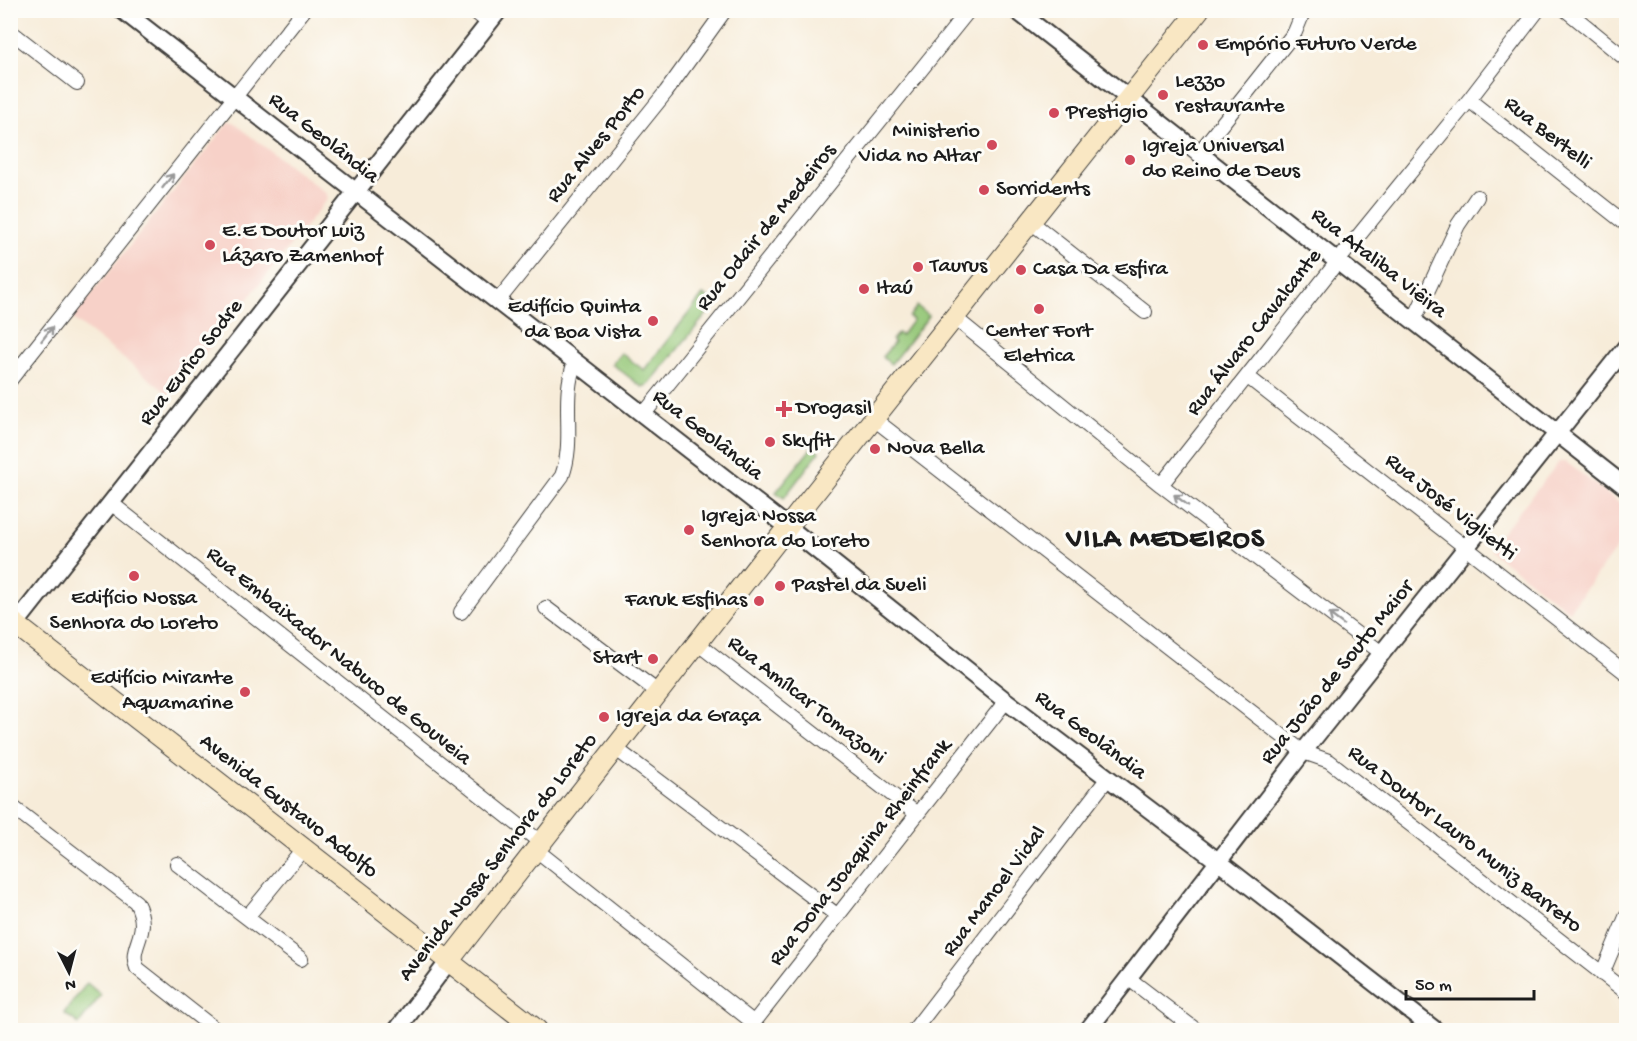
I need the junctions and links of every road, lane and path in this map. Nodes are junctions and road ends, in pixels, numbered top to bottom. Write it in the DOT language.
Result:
graph roads {
  1 [pos="122,10"];
  2 [pos="304,10"];
  3 [pos="473,10"];
  4 [pos="725,10"];
  5 [pos="969,10"];
  6 [pos="1199,10"];
  7 [pos="1304,10"];
  8 [pos="1538,10"];
  9 [pos="1566,10"];
  10 [pos="1021,12"];
  11 [pos="494,17"];
  12 [pos="10,31"];
  13 [pos="1626,59"];
  14 [pos="77,83"];
  15 [pos="234,98"];
  16 [pos="1129,99"];
  17 [pos="1469,100"];
  18 [pos="1198,154"];
  19 [pos="355,192"];
  20 [pos="1478,197"];
  21 [pos="1031,222"];
  22 [pos="1626,224"];
  23 [pos="1338,261"];
  24 [pos="497,302"];
  25 [pos="1145,312"];
  26 [pos="955,318"];
  27 [pos="1414,320"];
  28 [pos="1626,347"];
  29 [pos="575,362"];
  30 [pos="1248,377"];
  31 [pos="10,380"];
  32 [pos="643,415"];
  33 [pos="874,419"];
  34 [pos="1558,433"];
  35 [pos="1161,485"];
  36 [pos="1626,487"];
  37 [pos="111,503"];
  38 [pos="788,527"];
  39 [pos="1467,548"];
  40 [pos="546,608"];
  41 [pos="461,612"];
  42 [pos="12,625"];
  43 [pos="697,643"];
  44 [pos="1383,654"];
  45 [pos="1626,673"];
  46 [pos="658,692"];
  47 [pos="1006,701"];
  48 [pos="615,748"];
  49 [pos="1303,752"];
  50 [pos="1108,778"];
  51 [pos="10,805"];
  52 [pos="917,814"];
  53 [pos="537,846"];
  54 [pos="303,849"];
  55 [pos="1219,862"];
  56 [pos="177,864"];
  57 [pos="838,916"];
  58 [pos="247,917"];
  59 [pos="1626,917"];
  60 [pos="301,959"];
  61 [pos="448,962"];
  62 [pos="1602,974"];
  63 [pos="1128,978"];
  64 [pos="1626,992"];
  65 [pos="1180,1025"];
  66 [pos="751,1027"];
  67 [pos="216,1030"];
  68 [pos="397,1030"];
  69 [pos="537,1030"];
  70 [pos="914,1030"];
  71 [pos="1088,1030"];
  72 [pos="1196,1030"];
  73 [pos="1435,1030"];
  1 -- 15 [label="street, Rua Geolândia"];
  2 -- 15 [label="street"];
  3 -- 11 [label="street"];
  4 -- 24 [label="street, Rua Alves Porto"];
  5 -- 32 [label="street, Rua Odair de Medeiros"];
  6 -- 16 [label="main road, Avenida Nossa Senhora do Loreto"];
  7 -- 18 [label="street"];
  8 -- 17 [label="street, Rua Álvaro Cavalcante"];
  9 -- 13 [label="street"];
  10 -- 16 [label="street, Rua Ataliba Viêira"];
  11 -- 19 [label="street, Rua Eurico Sodre"];
  12 -- 14 [label="street"];
  15 -- 19 [label="street, Rua Geolândia"];
  31 -- 15 [label="street, one-way"];
  16 -- 18 [label="street, Rua Ataliba Viêira"];
  16 -- 21 [label="main road, Avenida Nossa Senhora do Loreto"];
  17 -- 22 [label="street, Rua Bertelli"];
  17 -- 23 [label="street, Rua Álvaro Cavalcante"];
  18 -- 23 [label="street, Rua Ataliba Viêira"];
  19 -- 24 [label="street, Rua Geolândia"];
  19 -- 37 [label="street, Rua Eurico Sodre"];
  20 -- 27 [label="street"];
  21 -- 25 [label="street"];
  21 -- 26 [label="main road, Avenida Nossa Senhora do Loreto"];
  23 -- 27 [label="street, Rua Ataliba Viêira"];
  23 -- 30 [label="street, Rua Álvaro Cavalcante"];
  24 -- 29 [label="street, Rua Geolândia"];
  26 -- 33 [label="main road, Avenida Nossa Senhora do Loreto"];
  26 -- 35 [label="street"];
  27 -- 34 [label="street, Rua Ataliba Viêira"];
  28 -- 34 [label="street, Rua João de Souto Maior"];
  29 -- 32 [label="street, Rua Geolândia"];
  29 -- 41 [label="street"];
  30 -- 35 [label="street, Rua Álvaro Cavalcante"];
  30 -- 39 [label="street, Rua José Viglietti"];
  32 -- 38 [label="street, Rua Geolândia"];
  33 -- 38 [label="main road, Avenida Nossa Senhora do Loreto"];
  33 -- 49 [label="street, Rua Doutor Lauro Muniz Barreto"];
  34 -- 36 [label="street, Rua Ataliba Viêira"];
  34 -- 39 [label="street, Rua João de Souto Maior"];
  44 -- 35 [label="street, one-way"];
  37 -- 42 [label="street, Rua Eurico Sodre"];
  37 -- 53 [label="street, Rua Embaixador Nabuco de Gouveia"];
  38 -- 43 [label="main road, Avenida Nossa Senhora do Loreto"];
  38 -- 47 [label="street, Rua Geolândia"];
  39 -- 44 [label="street, Rua João de Souto Maior"];
  39 -- 45 [label="street, Rua José Viglietti"];
  40 -- 46 [label="street"];
  42 -- 54 [label="main road, Avenida Gustavo Adolfo"];
  43 -- 46 [label="main road, Avenida Nossa Senhora do Loreto"];
  43 -- 52 [label="street, Rua Amílcar Tomazoni"];
  44 -- 49 [label="street, Rua João de Souto Maior"];
  46 -- 48 [label="main road, Avenida Nossa Senhora do Loreto"];
  47 -- 50 [label="street, Rua Geolândia"];
  47 -- 52 [label="street, Rua Dona Joaquina Rheinfrank"];
  48 -- 53 [label="main road, Avenida Nossa Senhora do Loreto"];
  48 -- 57 [label="street"];
  49 -- 55 [label="street, Rua João de Souto Maior"];
  49 -- 62 [label="street, Rua Doutor Lauro Muniz Barreto"];
  50 -- 55 [label="street, Rua Geolândia"];
  50 -- 70 [label="street, Rua Manoel Vidal"];
  51 -- 67 [label="street"];
  52 -- 57 [label="street, Rua Dona Joaquina Rheinfrank"];
  53 -- 61 [label="main road, Avenida Nossa Senhora do Loreto"];
  53 -- 66 [label="street, Rua Embaixador Nabuco de Gouveia"];
  54 -- 58 [label="street"];
  54 -- 61 [label="main road, Avenida Gustavo Adolfo"];
  55 -- 63 [label="street, Rua João de Souto Maior"];
  55 -- 73 [label="street, Rua Geolândia"];
  56 -- 58 [label="street"];
  57 -- 66 [label="street, Rua Dona Joaquina Rheinfrank"];
  58 -- 60 [label="street"];
  59 -- 62 [label="street"];
  61 -- 68 [label="street, Avenida Nossa Senhora do Loreto"];
  61 -- 69 [label="main road, Avenida Gustavo Adolfo"];
  62 -- 64 [label="street, Rua Doutor Lauro Muniz Barreto"];
  63 -- 65 [label="street"];
  63 -- 71 [label="street, Rua João de Souto Maior"];
  65 -- 72 [label="street"];
}
